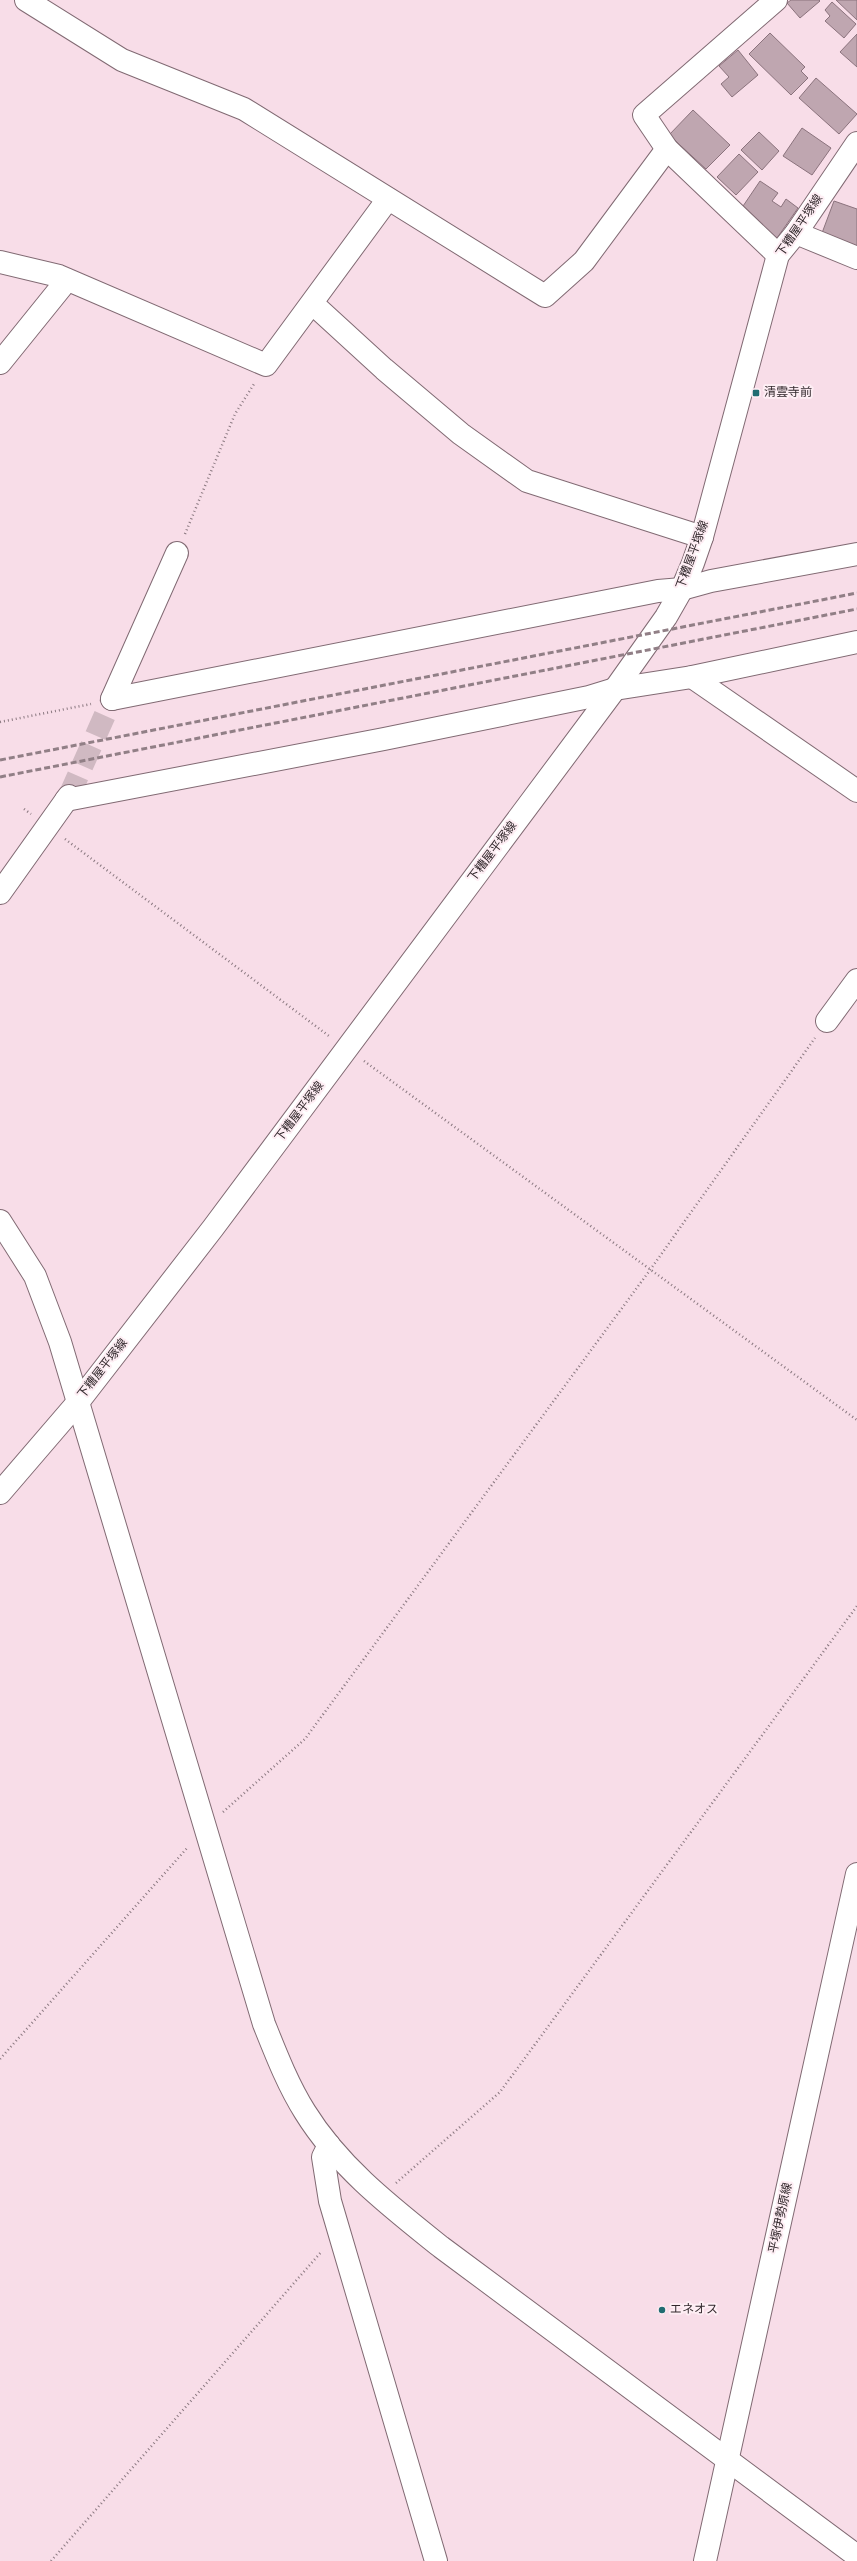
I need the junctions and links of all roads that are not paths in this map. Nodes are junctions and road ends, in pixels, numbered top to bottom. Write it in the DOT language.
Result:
graph roads {
  1 [pos="26,0"];
  2 [pos="776,0"];
  3 [pos="857,144"];
  4 [pos="667,149"];
  5 [pos="849,166"];
  6 [pos="388,199"];
  7 [pos="796,232"];
  8 [pos="778,255"];
  9 [pos="857,258"];
  10 [pos="0,262"];
  11 [pos="68,280"];
  12 [pos="313,304"];
  13 [pos="0,363"];
  14 [pos="702,537"];
  15 [pos="177,553"];
  16 [pos="857,554"];
  17 [pos="682,589"];
  18 [pos="857,642"];
  19 [pos="692,677"];
  20 [pos="615,689"];
  21 [pos="857,791"];
  22 [pos="0,893"];
  23 [pos="857,980"];
  24 [pos="827,1021"];
  25 [pos="0,1221"];
  26 [pos="79,1401"];
  27 [pos="0,1492"];
  28 [pos="857,1874"];
  29 [pos="329,2145"];
  30 [pos="727,2462"];
  31 [pos="857,2556"];
  32 [pos="436,2561"];
  33 [pos="705,2561"];
  1 -- 6 [label="street"];
  2 -- 4 [label="street"];
  3 -- 5 [label="street, 下糟屋平塚線"];
  4 -- 6 [label="street"];
  4 -- 8 [label="street"];
  5 -- 7 [label="street, 下糟屋平塚線"];
  6 -- 12 [label="street"];
  7 -- 8 [label="street, 下糟屋平塚線"];
  7 -- 9 [label="street"];
  8 -- 14 [label="street, 下糟屋平塚線"];
  10 -- 11 [label="street"];
  11 -- 12 [label="street"];
  11 -- 13 [label="street"];
  12 -- 14 [label="street"];
  14 -- 17 [label="street, 下糟屋平塚線"];
  15 -- 17 [label="street"];
  16 -- 17 [label="street"];
  17 -- 20 [label="street, 下糟屋平塚線"];
  18 -- 19 [label="street"];
  19 -- 20 [label="street"];
  19 -- 21 [label="street"];
  20 -- 22 [label="street"];
  20 -- 26 [label="street, 下糟屋平塚線"];
  23 -- 24 [label="street"];
  25 -- 26 [label="street"];
  26 -- 27 [label="street, 下糟屋平塚線"];
  26 -- 29 [label="street"];
  28 -- 30 [label="street, 平塚伊勢原線"];
  29 -- 30 [label="street"];
  29 -- 32 [label="street"];
  30 -- 31 [label="street"];
  30 -- 33 [label="street, 平塚伊勢原線"];
}
